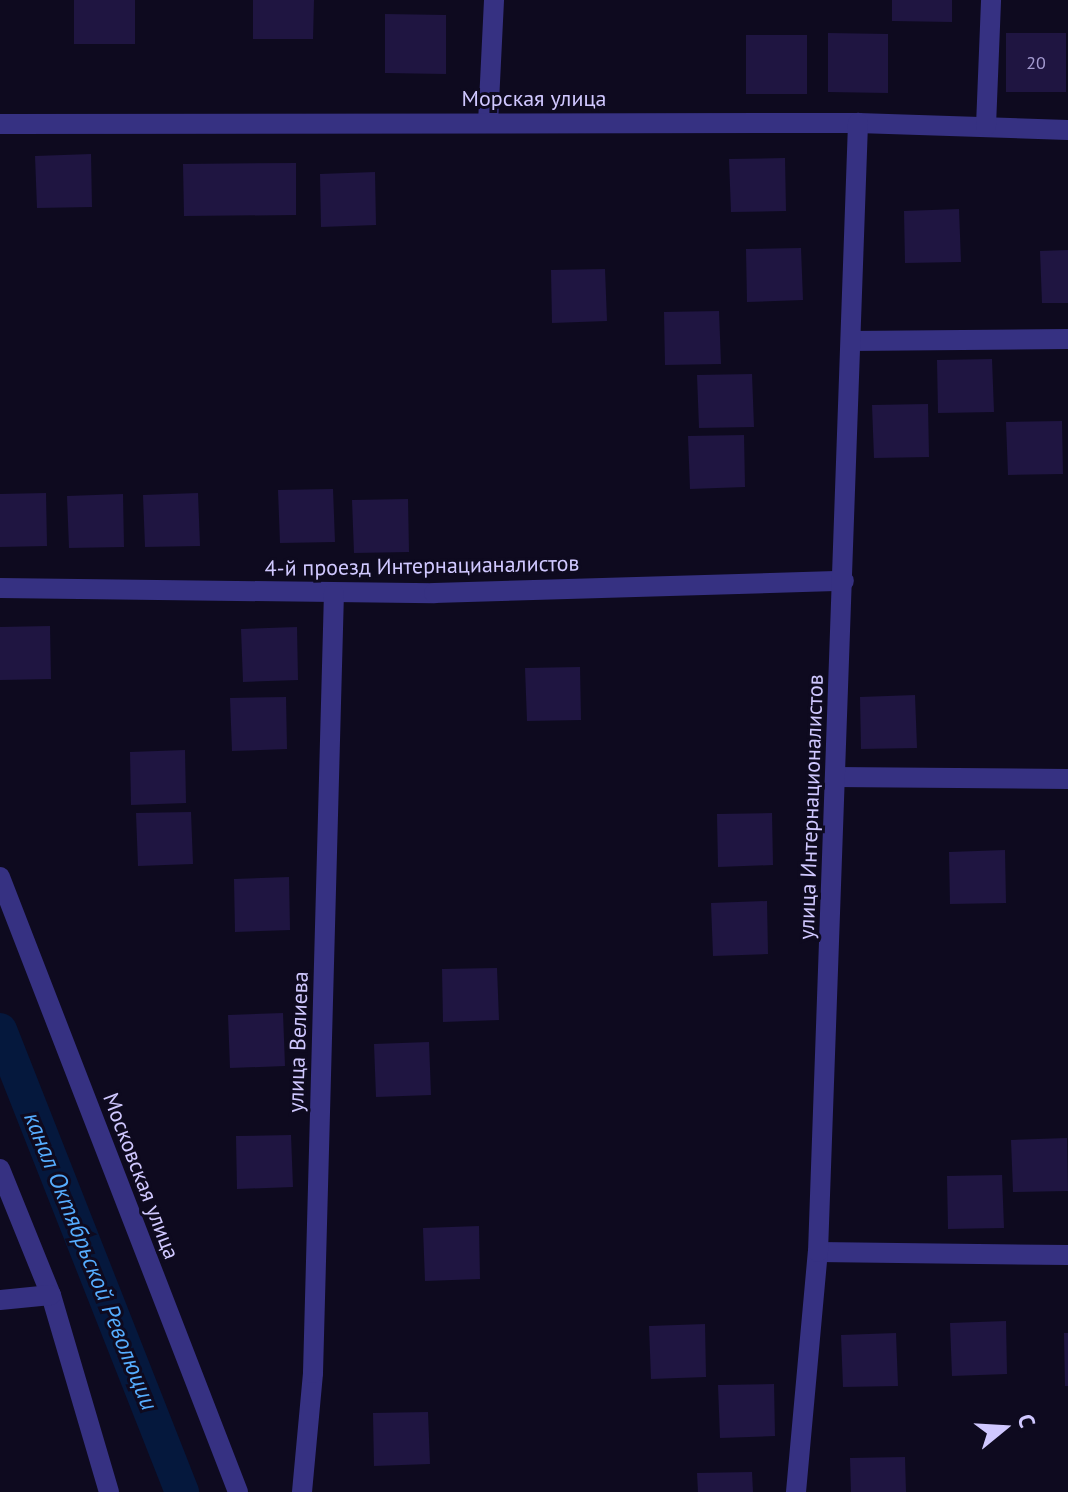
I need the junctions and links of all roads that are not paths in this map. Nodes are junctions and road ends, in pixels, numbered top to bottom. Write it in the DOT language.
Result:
graph roads {
  1 [pos="494,0"];
  2 [pos="991,0"];
  3 [pos="488,123"];
  4 [pos="858,123"];
  5 [pos="0,124"];
  6 [pos="986,126"];
  7 [pos="1068,130"];
  8 [pos="1068,339"];
  9 [pos="851,341"];
  10 [pos="844,581"];
  11 [pos="0,588"];
  12 [pos="334,593"];
  13 [pos="835,777"];
  14 [pos="1068,779"];
  15 [pos="0,877"];
  16 [pos="0,1169"];
  17 [pos="818,1252"];
  18 [pos="1068,1255"];
  19 [pos="51,1295"];
  20 [pos="0,1300"];
  21 [pos="109,1492"];
  22 [pos="238,1492"];
  23 [pos="302,1492"];
  24 [pos="796,1492"];
  1 -- 3 [label="street"];
  2 -- 6 [label="street"];
  3 -- 4 [label="street, Морская улица"];
  3 -- 5 [label="street, Морская улица"];
  4 -- 6 [label="street, Морская улица"];
  4 -- 9 [label="street, улица Интернационалистов"];
  6 -- 7 [label="street, Морская улица"];
  8 -- 9 [label="street"];
  9 -- 10 [label="street, улица Интернационалистов"];
  10 -- 12 [label="street, 4-й проезд Интернацианалистов"];
  10 -- 13 [label="street, улица Интернационалистов"];
  11 -- 12 [label="street, 4-й проезд Интернацианалистов"];
  12 -- 23 [label="street, улица Велиева"];
  13 -- 14 [label="street"];
  13 -- 17 [label="street, улица Интернационалистов"];
  15 -- 22 [label="street, Московская улица"];
  16 -- 19 [label="street"];
  17 -- 18 [label="street"];
  17 -- 24 [label="street, улица Интернационалистов"];
  19 -- 20 [label="street"];
  19 -- 21 [label="street"];
}
